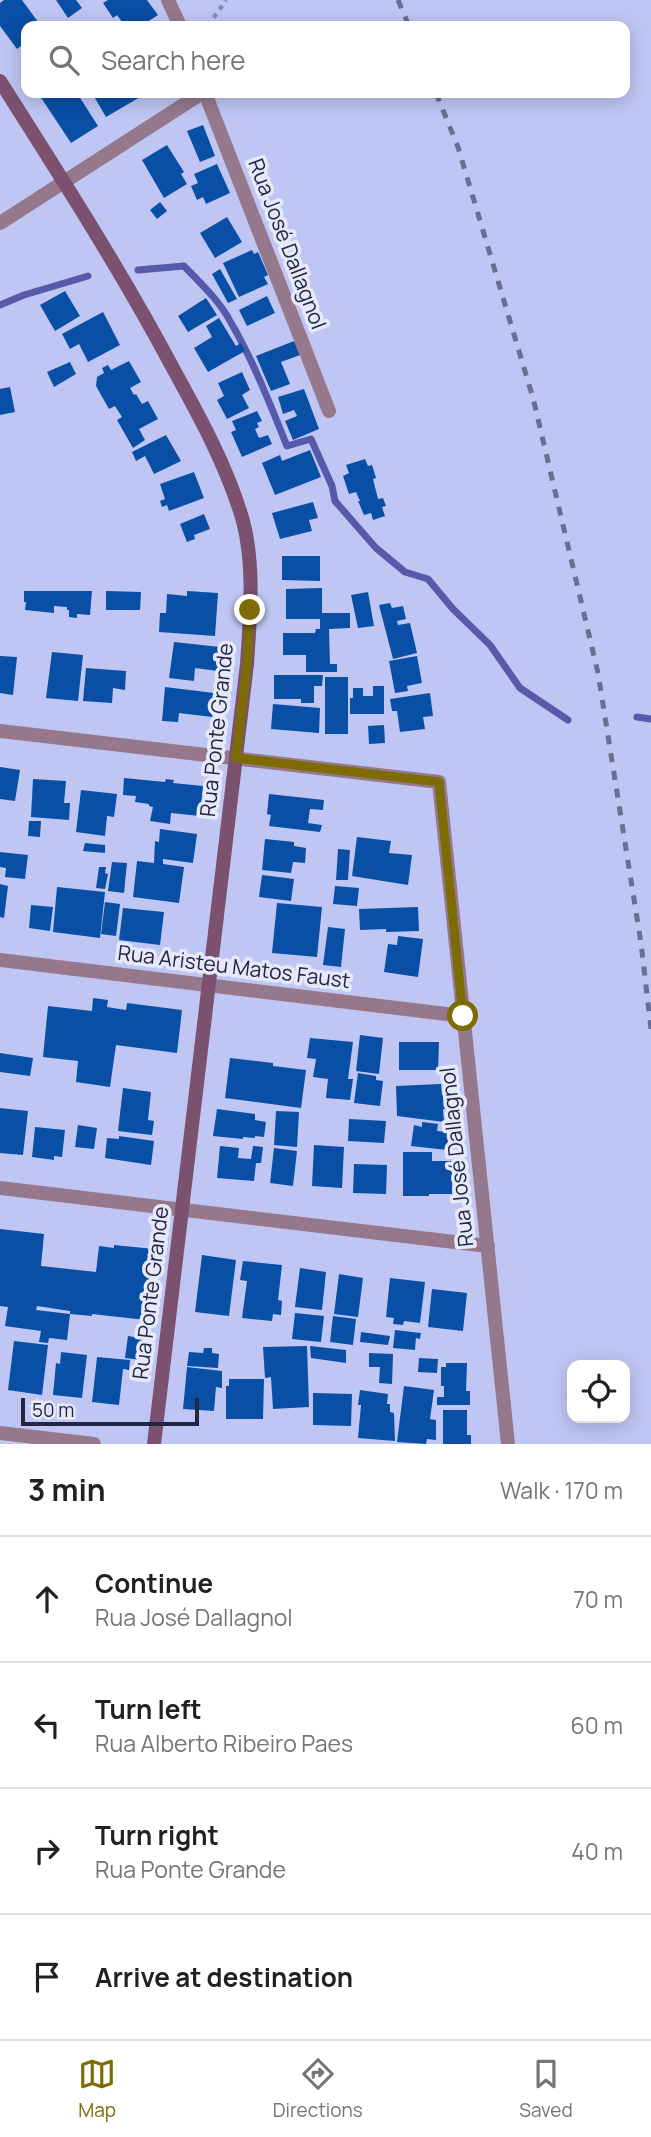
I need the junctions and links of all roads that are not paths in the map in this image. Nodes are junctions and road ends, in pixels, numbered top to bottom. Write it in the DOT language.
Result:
graph roads {
  1 [pos="168,0"];
  2 [pos="178,21"];
  3 [pos="0,81"];
  4 [pos="196,98"];
  5 [pos="206,98"];
  6 [pos="64,181"];
  7 [pos="0,223"];
  8 [pos="329,411"];
  9 [pos="0,731"];
  10 [pos="236,758"];
  11 [pos="0,960"];
  12 [pos="209,985"];
  13 [pos="463,1016"];
  14 [pos="0,1188"];
  15 [pos="182,1209"];
  16 [pos="488,1246"];
  17 [pos="0,1433"];
  18 [pos="94,1444"];
  19 [pos="154,1444"];
  20 [pos="508,1444"];
  1 -- 2 [label="street"];
  3 -- 6 [label="street, Rua Ponte Grande"];
  4 -- 6 [label="street"];
  5 -- 8 [label="street, Rua José Dallagnol"];
  6 -- 7 [label="street"];
  6 -- 10 [label="street, Rua Ponte Grande"];
  9 -- 10 [label="street"];
  10 -- 12 [label="street, Rua Ponte Grande"];
  10 -- 13 [label="street, Rua José Dallagnol"];
  11 -- 12 [label="street, Rua Aristeu Matos Faust"];
  12 -- 13 [label="street, Rua Aristeu Matos Faust"];
  12 -- 15 [label="street, Rua Ponte Grande"];
  13 -- 16 [label="street, Rua José Dallagnol"];
  14 -- 15 [label="street"];
  15 -- 16 [label="street"];
  15 -- 19 [label="street, Rua Ponte Grande"];
  16 -- 20 [label="street, Rua José Dallagnol"];
  17 -- 18 [label="street"];
}
